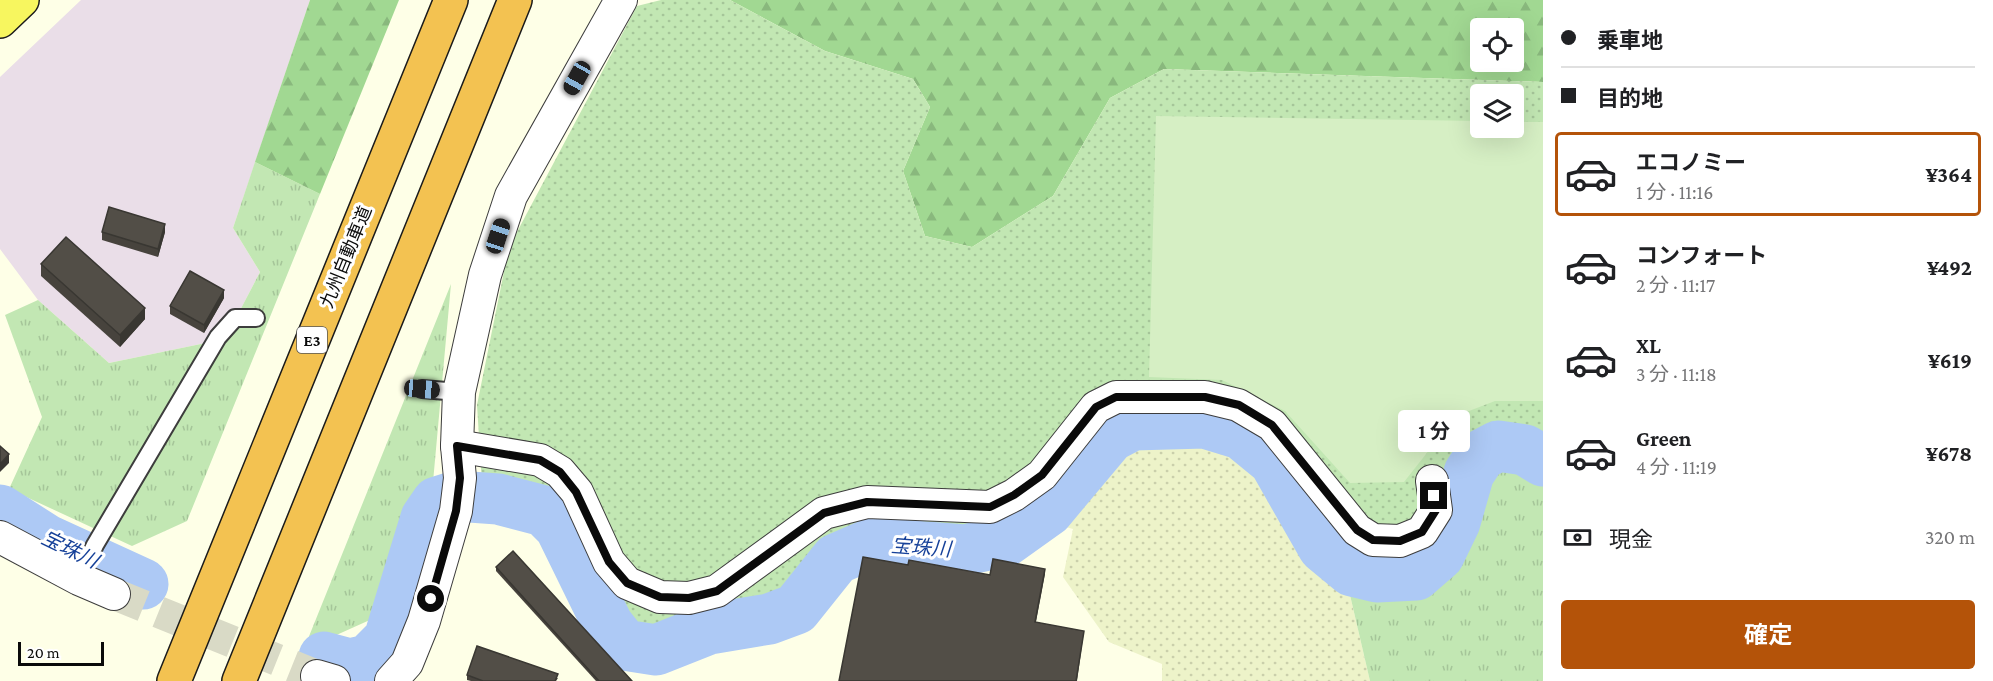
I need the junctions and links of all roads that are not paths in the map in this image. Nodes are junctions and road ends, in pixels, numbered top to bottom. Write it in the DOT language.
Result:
graph roads {
  1 [pos="22,0"];
  2 [pos="451,0"];
  3 [pos="515,0"];
  4 [pos="621,0"];
  5 [pos="0,21"];
  6 [pos="256,318"];
  7 [pos="422,389"];
  8 [pos="459,392"];
  9 [pos="457,446"];
  10 [pos="1432,481"];
  11 [pos="0,537"];
  12 [pos="81,575"];
  13 [pos="114,594"];
  14 [pos="174,681"];
  15 [pos="239,681"];
  16 [pos="392,681"];
  1 -- 5 [label="main road"];
  2 -- 14 [label="highway, 九州自動車道 / E3"];
  3 -- 15 [label="highway"];
  4 -- 8 [label="street"];
  6 -- 12 [label="lane"];
  7 -- 8 [label="lane"];
  8 -- 9 [label="street"];
  9 -- 10 [label="street"];
  9 -- 16 [label="street"];
  11 -- 12 [label="street"];
  12 -- 13 [label="street"];
}
